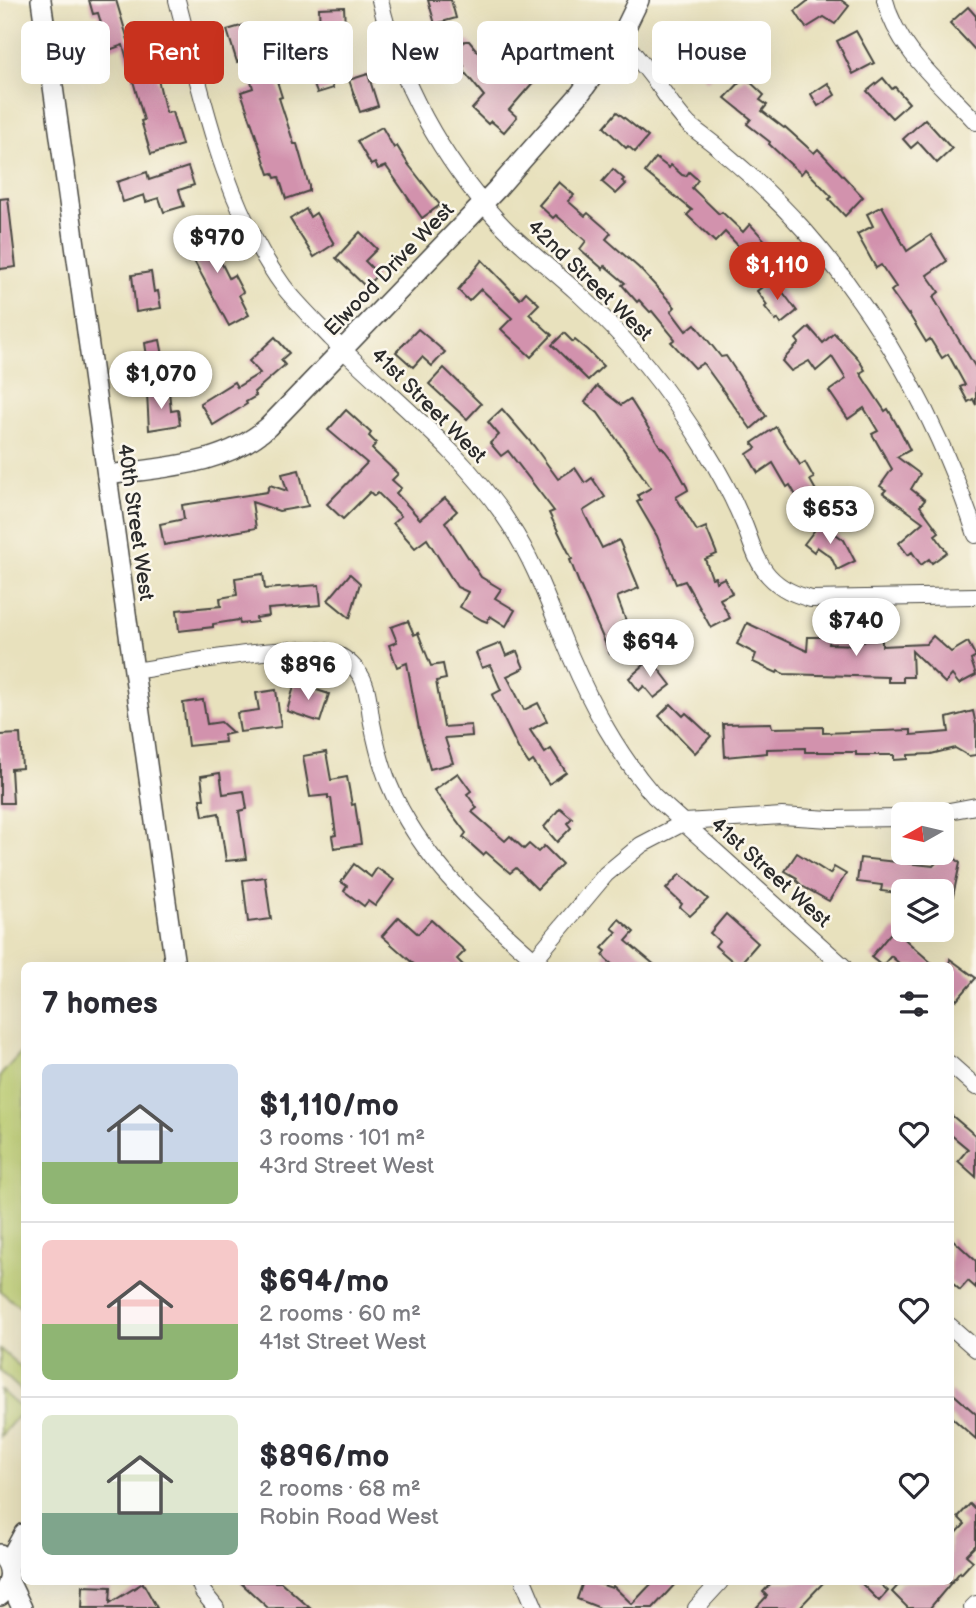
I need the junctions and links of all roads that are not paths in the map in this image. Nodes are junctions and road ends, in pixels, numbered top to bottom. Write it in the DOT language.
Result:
graph roads {
  1 [pos="41,0"];
  2 [pos="177,0"];
  3 [pos="380,0"];
  4 [pos="639,0"];
  5 [pos="885,0"];
  6 [pos="629,21"];
  7 [pos="638,60"];
  8 [pos="587,84"];
  9 [pos="976,122"];
  10 [pos="483,203"];
  11 [pos="343,350"];
  12 [pos="107,475"];
  13 [pos="976,535"];
  14 [pos="976,596"];
  15 [pos="133,671"];
  16 [pos="976,806"];
  17 [pos="954,810"];
  18 [pos="891,818"];
  19 [pos="685,822"];
  20 [pos="174,962"];
  21 [pos="533,962"];
  22 [pos="537,962"];
  23 [pos="839,962"];
  24 [pos="954,1068"];
  25 [pos="976,1087"];
  26 [pos="954,1330"];
  27 [pos="976,1349"];
  28 [pos="21,1532"];
  29 [pos="21,1537"];
  30 [pos="0,1543"];
  31 [pos="5,1575"];
  32 [pos="200,1585"];
  33 [pos="525,1585"];
  34 [pos="717,1585"];
  35 [pos="976,1604"];
  36 [pos="22,1608"];
  37 [pos="216,1608"];
  38 [pos="535,1608"];
  39 [pos="696,1608"];
  40 [pos="972,1608"];
  1 -- 12 [label="street, 40th Street West"];
  2 -- 11 [label="street, 41st Street West"];
  3 -- 10 [label="street, 42nd Street West"];
  4 -- 6 [label="street, Elwood Drive West"];
  5 -- 9 [label="street"];
  7 -- 13 [label="street"];
  8 -- 10 [label="street, Elwood Drive West"];
  10 -- 11 [label="street, Elwood Drive West"];
  10 -- 14 [label="street, 42nd Street West"];
  11 -- 12 [label="street, Elwood Drive West"];
  11 -- 19 [label="street, 41st Street West"];
  12 -- 15 [label="street, 40th Street West"];
  15 -- 20 [label="street, 40th Street West"];
  15 -- 21 [label="street"];
  16 -- 17 [label="street"];
  18 -- 19 [label="street"];
  19 -- 22 [label="street"];
  19 -- 23 [label="street, 41st Street West"];
  24 -- 25 [label="street"];
  26 -- 27 [label="street"];
  28 -- 30 [label="street"];
  29 -- 31 [label="street"];
  31 -- 36 [label="street"];
  32 -- 37 [label="street"];
  33 -- 38 [label="street"];
  34 -- 39 [label="street"];
  35 -- 40 [label="street"];
}
